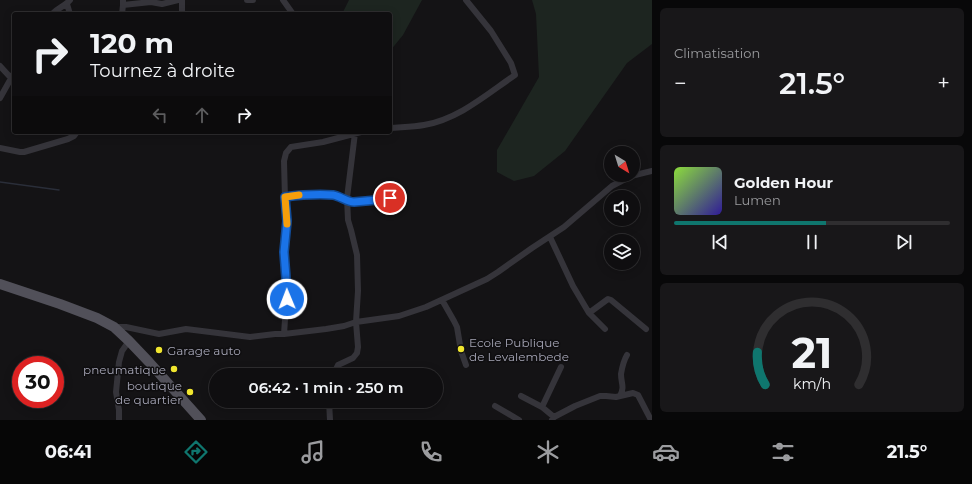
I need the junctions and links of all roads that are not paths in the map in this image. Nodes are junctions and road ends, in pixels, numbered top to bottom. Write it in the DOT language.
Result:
graph roads {
  1 [pos="61,0"];
  2 [pos="178,0"];
  3 [pos="182,0"];
  4 [pos="247,0"];
  5 [pos="253,0"];
  6 [pos="283,0"];
  7 [pos="466,0"];
  8 [pos="69,2"];
  9 [pos="123,3"];
  10 [pos="57,9"];
  11 [pos="54,12"];
  12 [pos="70,12"];
  13 [pos="182,12"];
  14 [pos="292,12"];
  15 [pos="0,66"];
  16 [pos="12,80"];
  17 [pos="0,98"];
  18 [pos="392,128"];
  19 [pos="76,134"];
  20 [pos="354,134"];
  21 [pos="358,134"];
  22 [pos="0,148"];
  23 [pos="652,171"];
  24 [pos="399,194"];
  25 [pos="285,197"];
  26 [pos="347,200"];
  27 [pos="550,238"];
  28 [pos="0,284"];
  29 [pos="442,300"];
  30 [pos="588,313"];
  31 [pos="356,322"];
  32 [pos="114,327"];
  33 [pos="605,329"];
  34 [pos="646,329"];
  35 [pos="284,334"];
  36 [pos="129,341"];
  37 [pos="627,356"];
  38 [pos="466,365"];
  39 [pos="561,366"];
  40 [pos="336,368"];
  41 [pos="521,396"];
  42 [pos="620,396"];
  43 [pos="495,406"];
  44 [pos="542,407"];
  45 [pos="329,408"];
  46 [pos="553,419"];
  47 [pos="119,420"];
  48 [pos="201,420"];
  49 [pos="330,420"];
  50 [pos="519,420"];
  51 [pos="651,420"];
  1 -- 10 [label="street"];
  2 -- 9 [label="street"];
  3 -- 13 [label="street"];
  4 -- 5 [label="street"];
  6 -- 14 [label="street"];
  7 -- 18 [label="street"];
  8 -- 10 [label="street"];
  8 -- 12 [label="street"];
  10 -- 11 [label="street"];
  15 -- 16 [label="street"];
  16 -- 17 [label="street"];
  19 -- 22 [label="street"];
  20 -- 25 [label="street"];
  21 -- 26 [label="street"];
  23 -- 27 [label="street"];
  24 -- 26 [label="street"];
  25 -- 26 [label="street"];
  25 -- 35 [label="street"];
  26 -- 31 [label="street"];
  27 -- 29 [label="street"];
  27 -- 30 [label="street"];
  28 -- 32 [label="main road"];
  29 -- 31 [label="street"];
  29 -- 38 [label="street"];
  30 -- 33 [label="street"];
  30 -- 34 [label="street"];
  31 -- 35 [label="street"];
  31 -- 40 [label="street"];
  32 -- 35 [label="street"];
  32 -- 36 [label="main road"];
  36 -- 47 [label="street"];
  36 -- 48 [label="main road"];
  37 -- 42 [label="street"];
  39 -- 44 [label="street"];
  41 -- 44 [label="street"];
  42 -- 46 [label="street"];
  42 -- 51 [label="street"];
  43 -- 50 [label="street"];
  44 -- 46 [label="street"];
  45 -- 49 [label="street"];
}
